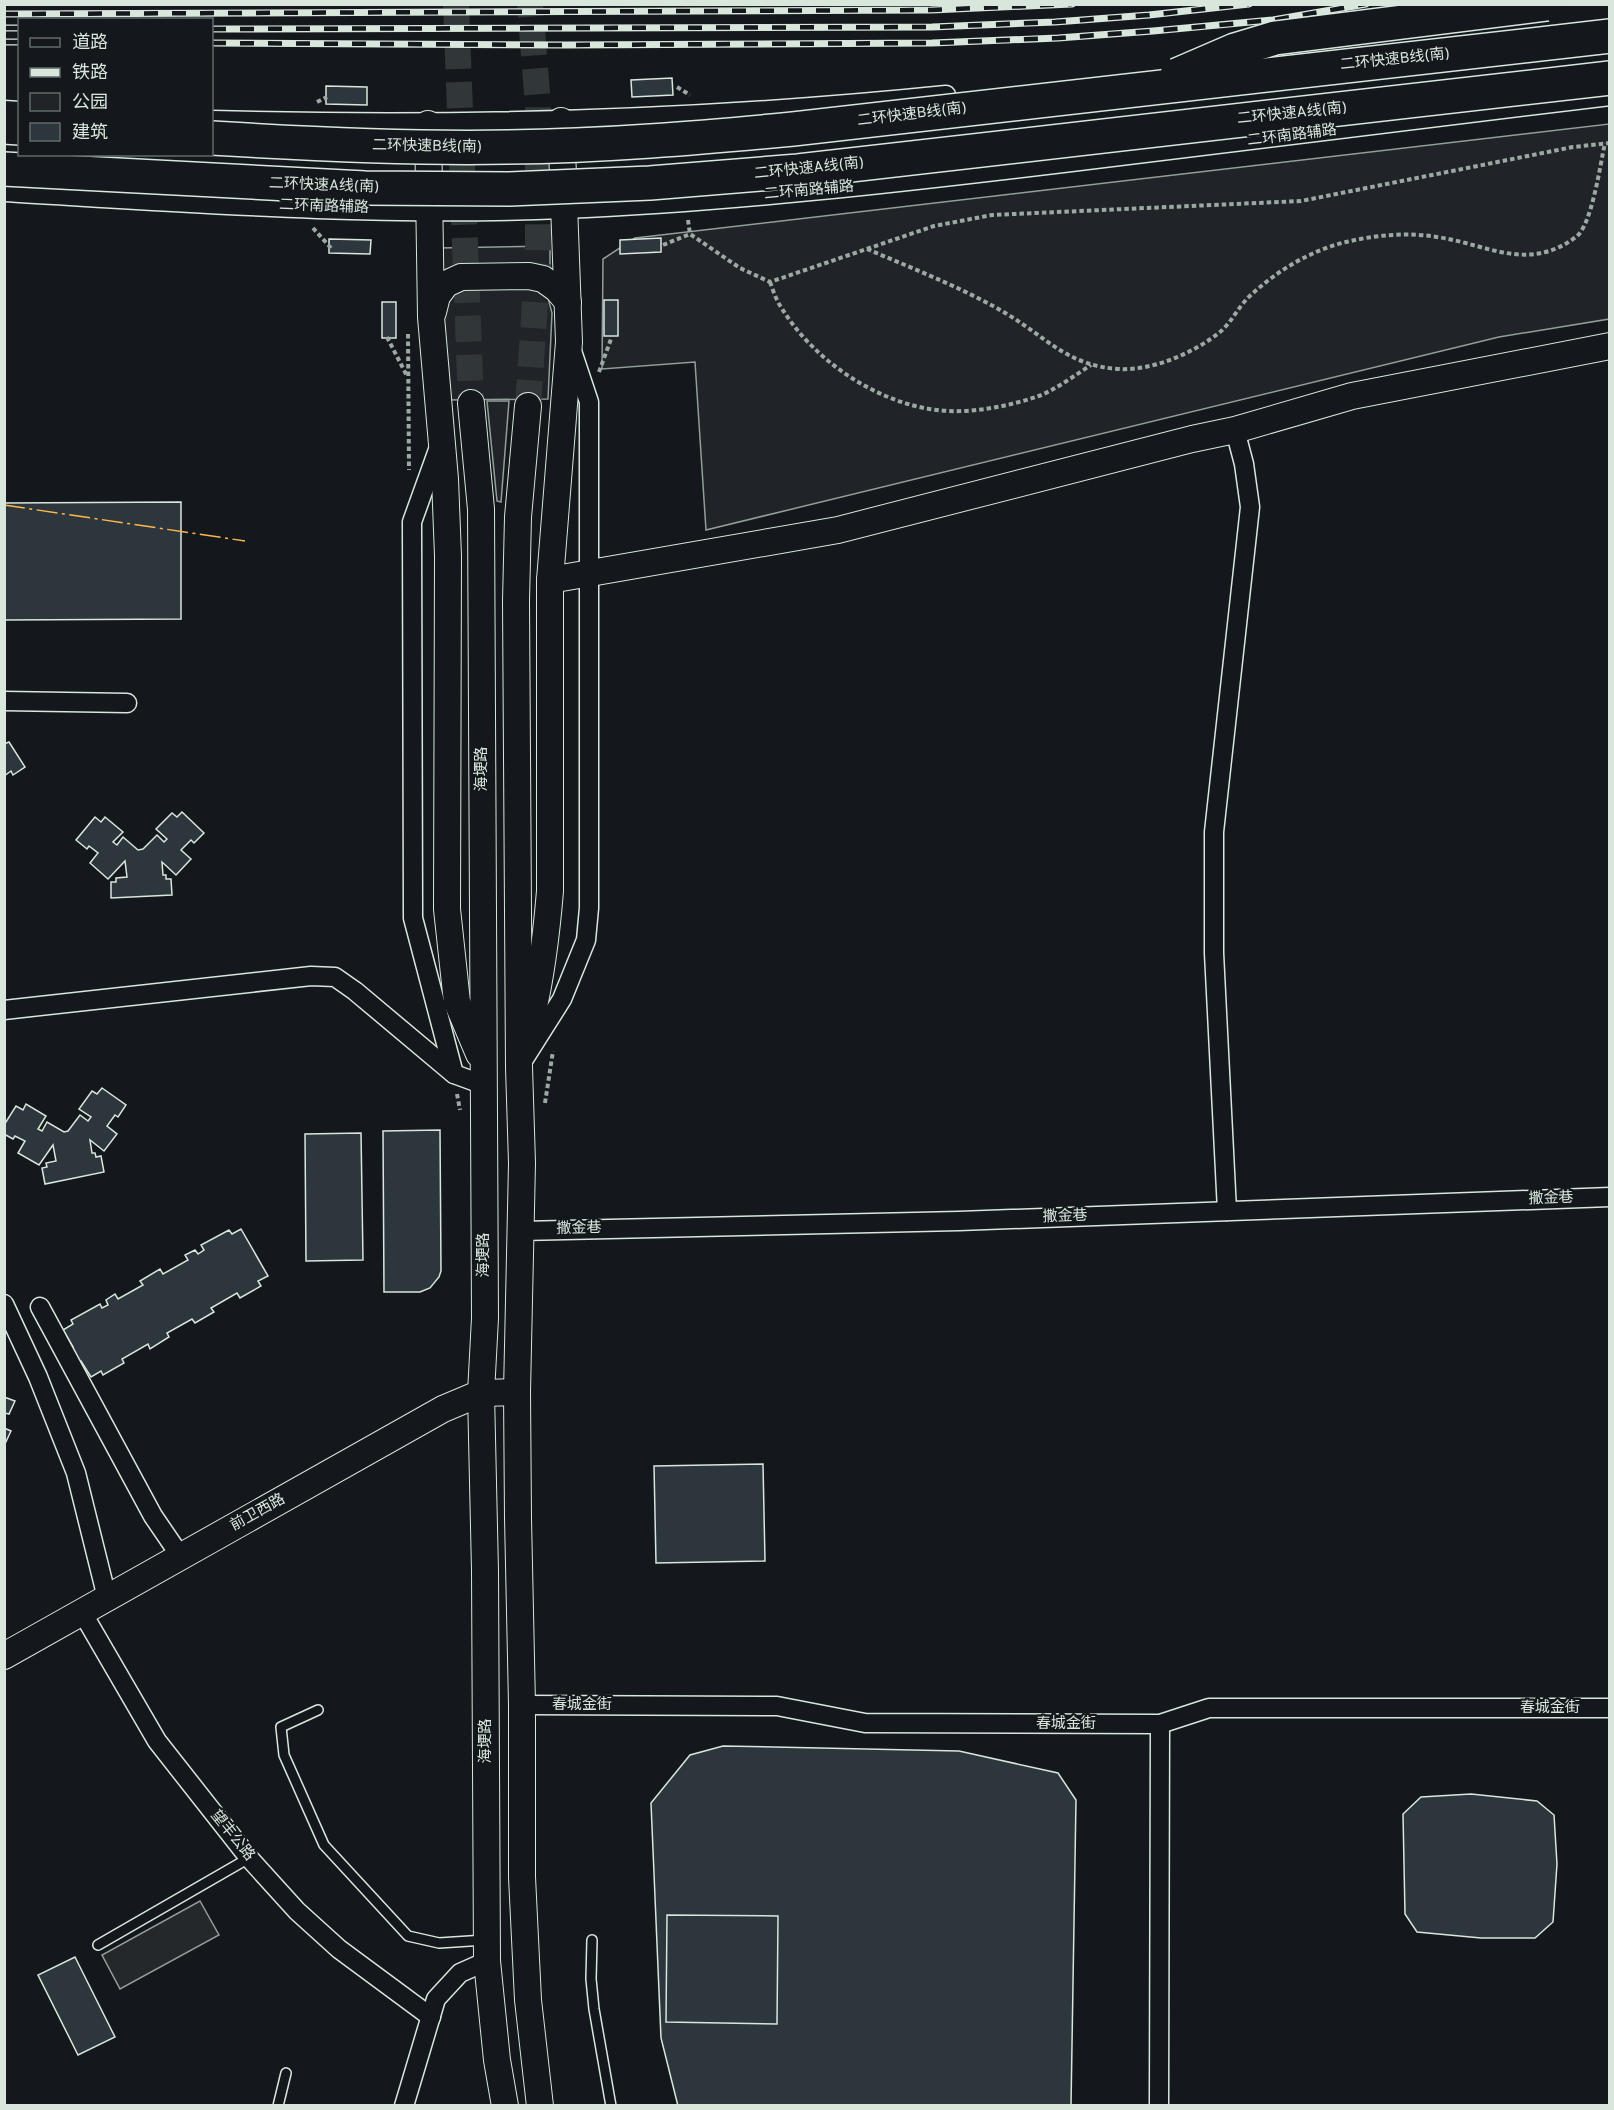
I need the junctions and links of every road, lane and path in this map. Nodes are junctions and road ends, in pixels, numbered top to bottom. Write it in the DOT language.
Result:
graph roads {
  1 [pos="1483,4"];
  2 [pos="1547,4"];
  3 [pos="1610,36"];
  4 [pos="1610,78"];
  5 [pos="1091,95"];
  6 [pos="1610,96"];
  7 [pos="213,120"];
  8 [pos="561,121"];
  9 [pos="428,124"];
  10 [pos="213,138"];
  11 [pos="1607,143"];
  12 [pos="4,169"];
  13 [pos="4,192"];
  14 [pos="686,202"];
  15 [pos="565,209"];
  16 [pos="429,211"];
  17 [pos="690,234"];
  18 [pos="663,245"];
  19 [pos="866,249"];
  20 [pos="770,282"];
  21 [pos="568,302"];
  22 [pos="419,320"];
  23 [pos="387,337"];
  24 [pos="569,342"];
  25 [pos="1610,346"];
  26 [pos="1092,365"];
  27 [pos="408,380"];
  28 [pos="471,403"];
  29 [pos="528,406"];
  30 [pos="1235,430"];
  31 [pos="441,440"];
  32 [pos="409,479"];
  33 [pos="590,574"];
  34 [pos="550,580"];
  35 [pos="4,701"];
  36 [pos="128,703"];
  37 [pos="4,1010"];
  38 [pos="519,1067"];
  39 [pos="454,1074"];
  40 [pos="484,1075"];
  41 [pos="1610,1197"];
  42 [pos="1227,1211"];
  43 [pos="521,1231"];
  44 [pos="4,1304"];
  45 [pos="40,1307"];
  46 [pos="517,1392"];
  47 [pos="481,1393"];
  48 [pos="181,1557"];
  49 [pos="107,1598"];
  50 [pos="82,1612"];
  51 [pos="4,1656"];
  52 [pos="522,1705"];
  53 [pos="1610,1708"];
  54 [pos="318,1710"];
  55 [pos="1161,1724"];
  56 [pos="249,1858"];
  57 [pos="592,1940"];
  58 [pos="98,1945"];
  59 [pos="487,1950"];
  60 [pos="431,2017"];
  61 [pos="286,2073"];
  62 [pos="278,2106"];
  63 [pos="404,2106"];
  64 [pos="504,2106"];
  65 [pos="540,2106"];
  66 [pos="611,2106"];
  67 [pos="1159,2106"];
  1 -- 8 [label="street"];
  2 -- 5 [label="highway, bridge"];
  3 -- 5 [label="highway, 二环快速B线(南), bridge"];
  4 -- 12 [label="highway, 二环快速A线(南), bridge"];
  5 -- 10 [label="highway, 二环快速B线(南), bridge"];
  6 -- 14 [label="street, 二环南路辅路"];
  7 -- 9 [label="street"];
  8 -- 9 [label="street"];
  8 -- 15 [label="main road"];
  9 -- 16 [label="main road"];
  11 -- 19 [label="path"];
  11 -- 26 [label="path"];
  13 -- 16 [label="street, 二环南路辅路"];
  14 -- 15 [label="street, 二环南路辅路"];
  14 -- 17 [label="path"];
  15 -- 16 [label="street, 二环南路辅路"];
  15 -- 21 [label="main road"];
  16 -- 22 [label="main road"];
  17 -- 18 [label="path"];
  17 -- 20 [label="path"];
  19 -- 20 [label="path"];
  19 -- 26 [label="path"];
  20 -- 26 [label="path"];
  21 -- 22 [label="main road"];
  21 -- 24 [label="main road"];
  22 -- 27 [label="path"];
  22 -- 31 [label="main road"];
  23 -- 27 [label="path"];
  24 -- 33 [label="street"];
  24 -- 34 [label="main road"];
  25 -- 30 [label="main road"];
  27 -- 32 [label="path"];
  28 -- 40 [label="main road, 海埂路"];
  29 -- 38 [label="main road"];
  30 -- 33 [label="main road"];
  30 -- 42 [label="street"];
  31 -- 39 [label="street"];
  31 -- 40 [label="main road"];
  33 -- 34 [label="main road"];
  33 -- 38 [label="street"];
  34 -- 38 [label="main road"];
  35 -- 36 [label="street"];
  37 -- 39 [label="street"];
  38 -- 43 [label="main road"];
  39 -- 40 [label="street"];
  40 -- 47 [label="main road, 海埂路"];
  41 -- 42 [label="street, 撒金巷"];
  42 -- 43 [label="street, 撒金巷"];
  43 -- 46 [label="main road"];
  44 -- 49 [label="street"];
  45 -- 48 [label="street"];
  46 -- 47 [label="main road, 前卫西路"];
  46 -- 52 [label="main road"];
  47 -- 48 [label="main road, 前卫西路"];
  47 -- 59 [label="main road, 海埂路"];
  48 -- 49 [label="main road, 前卫西路"];
  49 -- 50 [label="main road, 前卫西路"];
  50 -- 51 [label="main road, 前卫西路"];
  50 -- 56 [label="street, 望丰公路"];
  52 -- 55 [label="street, 春城金街"];
  52 -- 65 [label="main road"];
  53 -- 55 [label="street, 春城金街"];
  54 -- 59 [label="lane"];
  55 -- 67 [label="street"];
  56 -- 58 [label="lane"];
  56 -- 60 [label="street, 望丰公路"];
  57 -- 66 [label="lane"];
  59 -- 60 [label="street"];
  59 -- 64 [label="main road, 海埂路"];
  60 -- 63 [label="street"];
  61 -- 62 [label="lane"];
}
